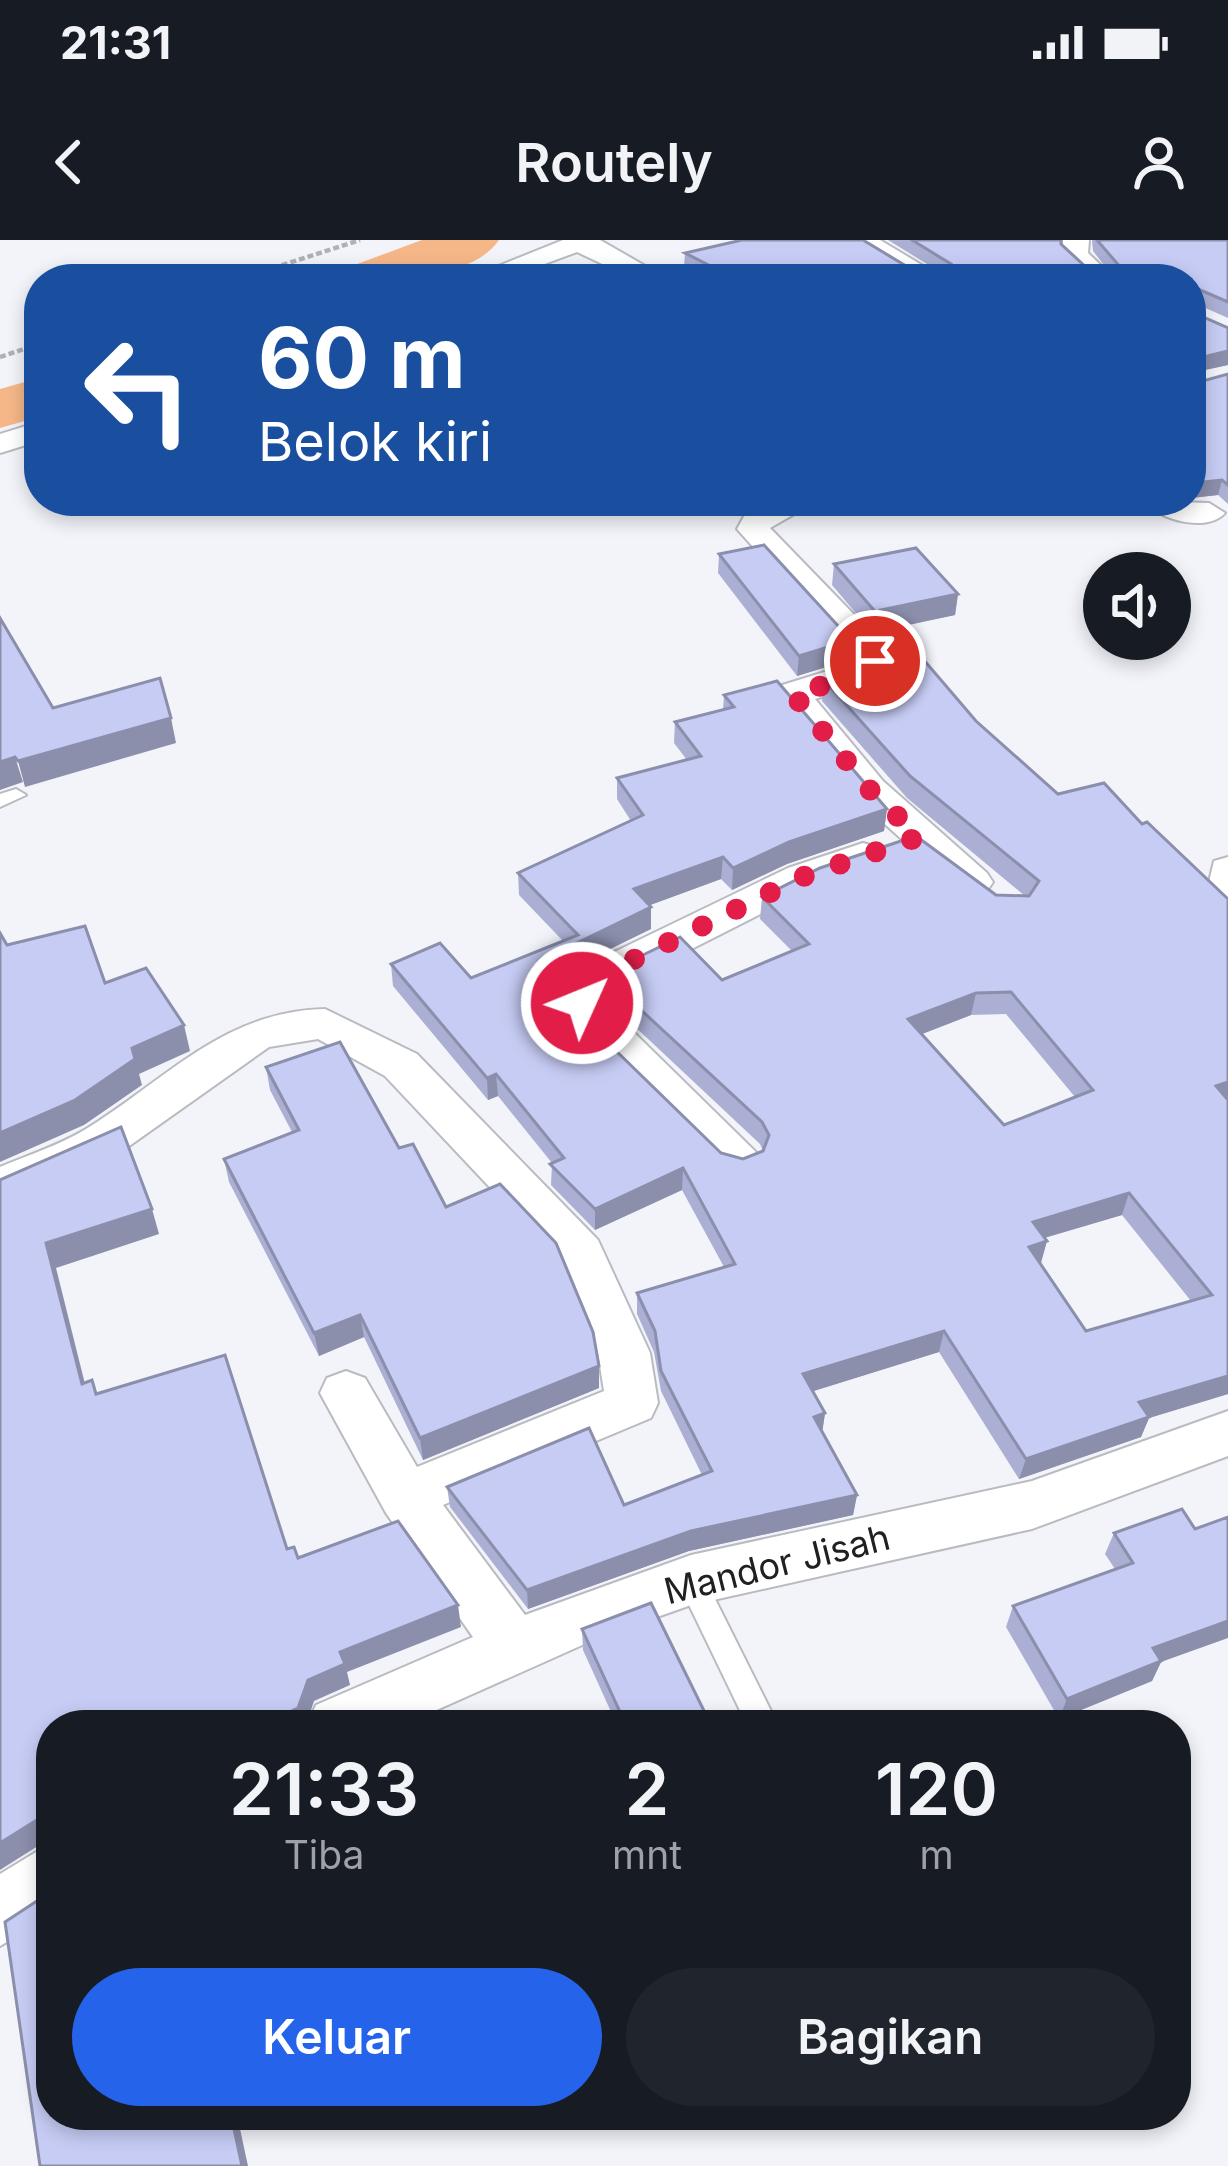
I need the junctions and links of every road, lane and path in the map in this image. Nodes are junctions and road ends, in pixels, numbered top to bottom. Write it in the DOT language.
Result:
graph roads {
  1 [pos="360,240"];
  2 [pos="861,240"];
  3 [pos="582,242"];
  4 [pos="286,264"];
  5 [pos="521,264"];
  6 [pos="625,264"];
  7 [pos="905,264"];
  8 [pos="1206,513"];
  9 [pos="1209,513"];
  10 [pos="763,516"];
  11 [pos="919,837"];
  12 [pos="1228,869"];
  13 [pos="1228,886"];
  14 [pos="1009,904"];
  15 [pos="740,1159"];
  16 [pos="0,1187"];
  17 [pos="346,1394"];
  18 [pos="1228,1433"];
  19 [pos="405,1496"];
  20 [pos="691,1580"];
  21 [pos="514,1647"];
  22 [pos="371,1710"];
  23 [pos="756,1710"];
  24 [pos="36,1886"];
  25 [pos="0,1914"];
  1 -- 4 [label="path"];
  2 -- 7 [label="street"];
  3 -- 5 [label="street"];
  3 -- 6 [label="street"];
  8 -- 9 [label="street"];
  10 -- 11 [label="street"];
  11 -- 14 [label="street"];
  11 -- 15 [label="street"];
  12 -- 13 [label="street"];
  16 -- 19 [label="street"];
  17 -- 19 [label="street"];
  18 -- 20 [label="street, Mandor Jisah"];
  19 -- 21 [label="street"];
  20 -- 21 [label="street, Mandor Jisah"];
  20 -- 23 [label="lane"];
  21 -- 22 [label="street, Mandor Jisah"];
  24 -- 25 [label="street"];
}
